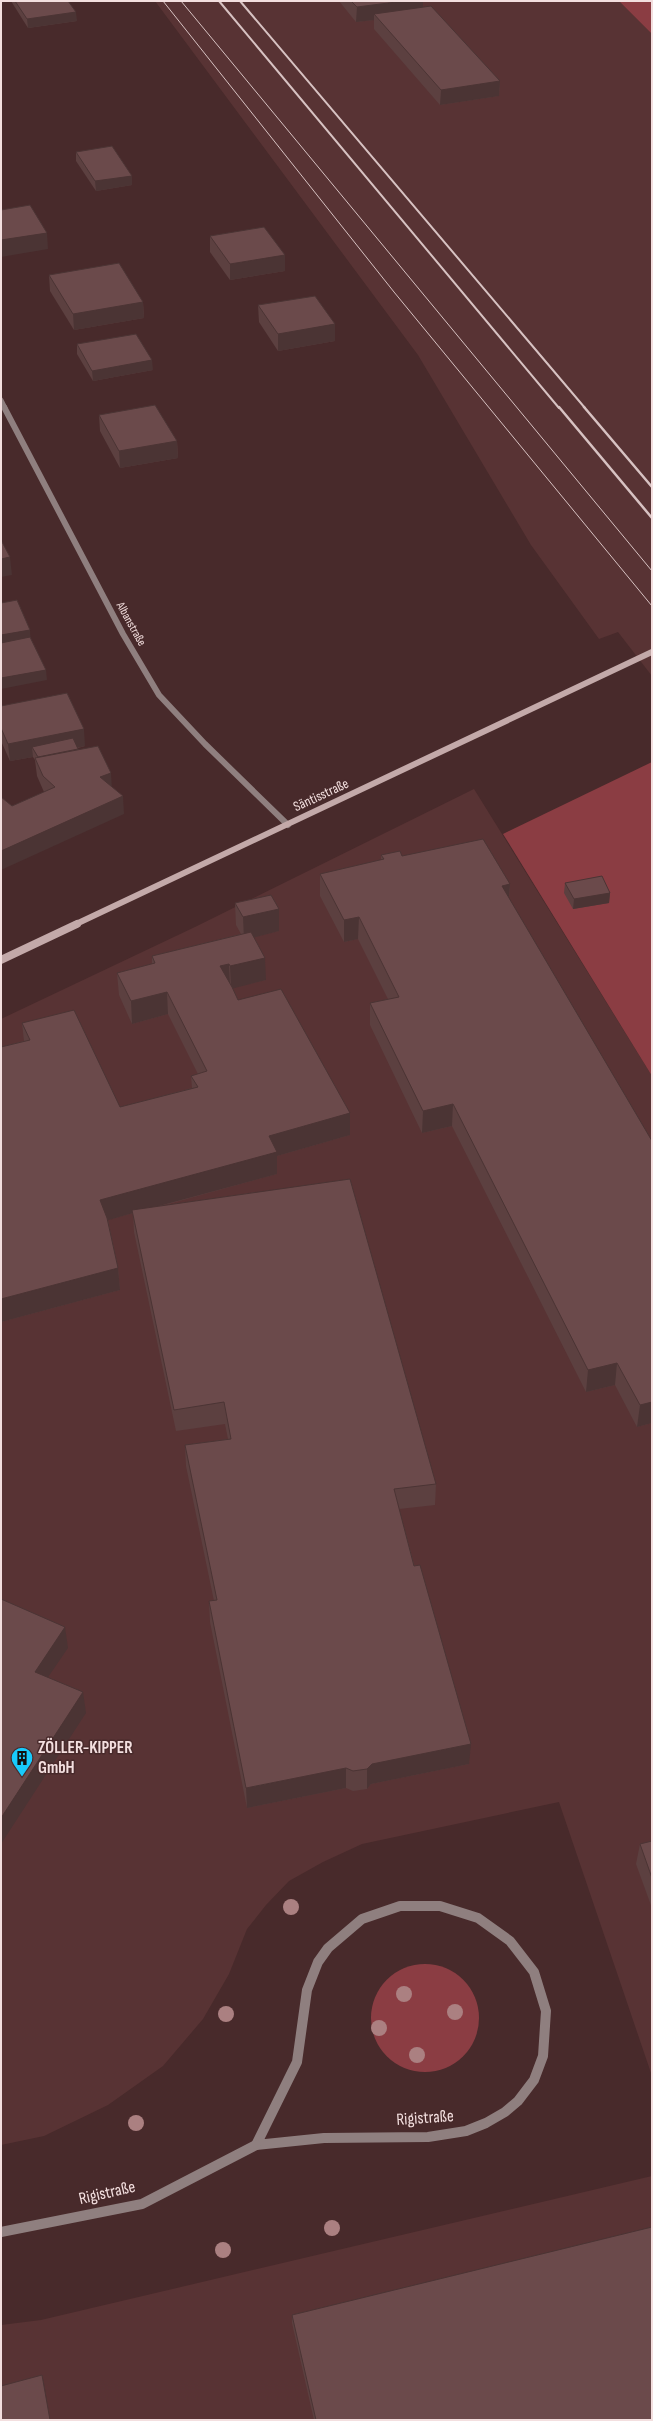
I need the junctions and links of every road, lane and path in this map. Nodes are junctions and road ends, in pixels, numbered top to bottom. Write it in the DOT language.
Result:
graph roads {
  1 [pos="1,400"];
  2 [pos="652,652"];
  3 [pos="288,825"];
  4 [pos="1,960"];
  5 [pos="256,2144"];
  6 [pos="1,2232"];
  1 -- 3 [label="street, Albanstraße"];
  2 -- 3 [label="street, Säntisstraße"];
  3 -- 4 [label="street, Säntisstraße"];
  5 -- 5 [label="street, Rigistraße"];
  5 -- 6 [label="street, Rigistraße"];
}
